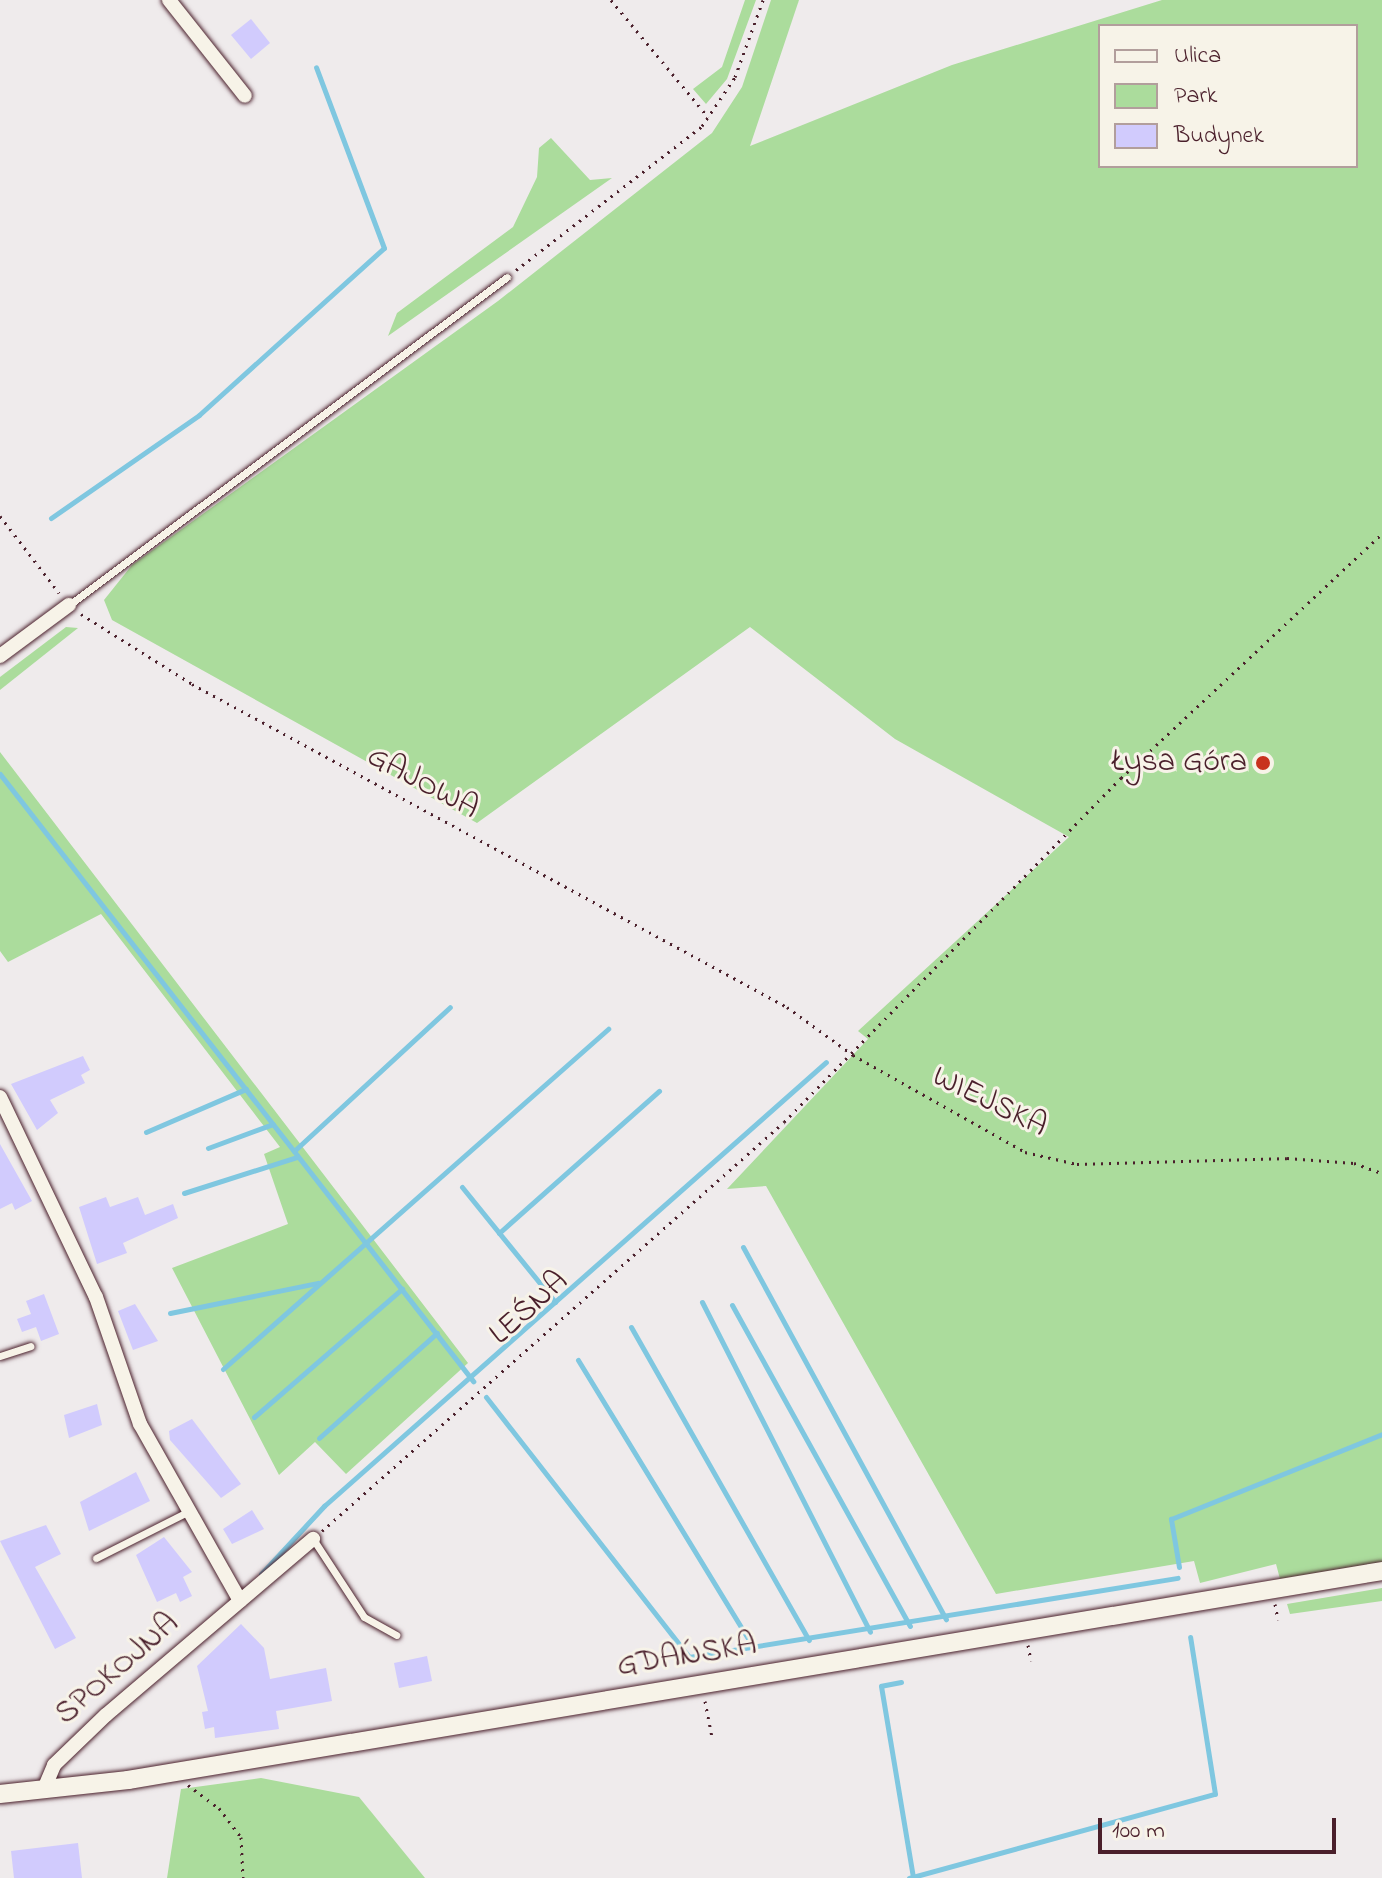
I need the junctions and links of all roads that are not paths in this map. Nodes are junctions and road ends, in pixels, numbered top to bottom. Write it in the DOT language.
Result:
graph roads {
  1 [pos="169,0"];
  2 [pos="245,96"];
  3 [pos="507,277"];
  4 [pos="69,605"];
  5 [pos="0,656"];
  6 [pos="0,1097"];
  7 [pos="30,1346"];
  8 [pos="0,1356"];
  9 [pos="189,1511"];
  10 [pos="313,1539"];
  11 [pos="96,1558"];
  12 [pos="1382,1571"];
  13 [pos="240,1601"];
  14 [pos="396,1635"];
  15 [pos="44,1789"];
  16 [pos="0,1794"];
  1 -- 2 [label="street"];
  3 -- 4 [label="lane"];
  4 -- 5 [label="street"];
  6 -- 9 [label="street"];
  7 -- 8 [label="lane"];
  9 -- 11 [label="lane"];
  9 -- 13 [label="street"];
  10 -- 13 [label="street"];
  10 -- 14 [label="lane"];
  12 -- 15 [label="main road, GDAŃSKA"];
  13 -- 15 [label="street, SPOKOJNA"];
  15 -- 16 [label="main road, GDAŃSKA"];
}
